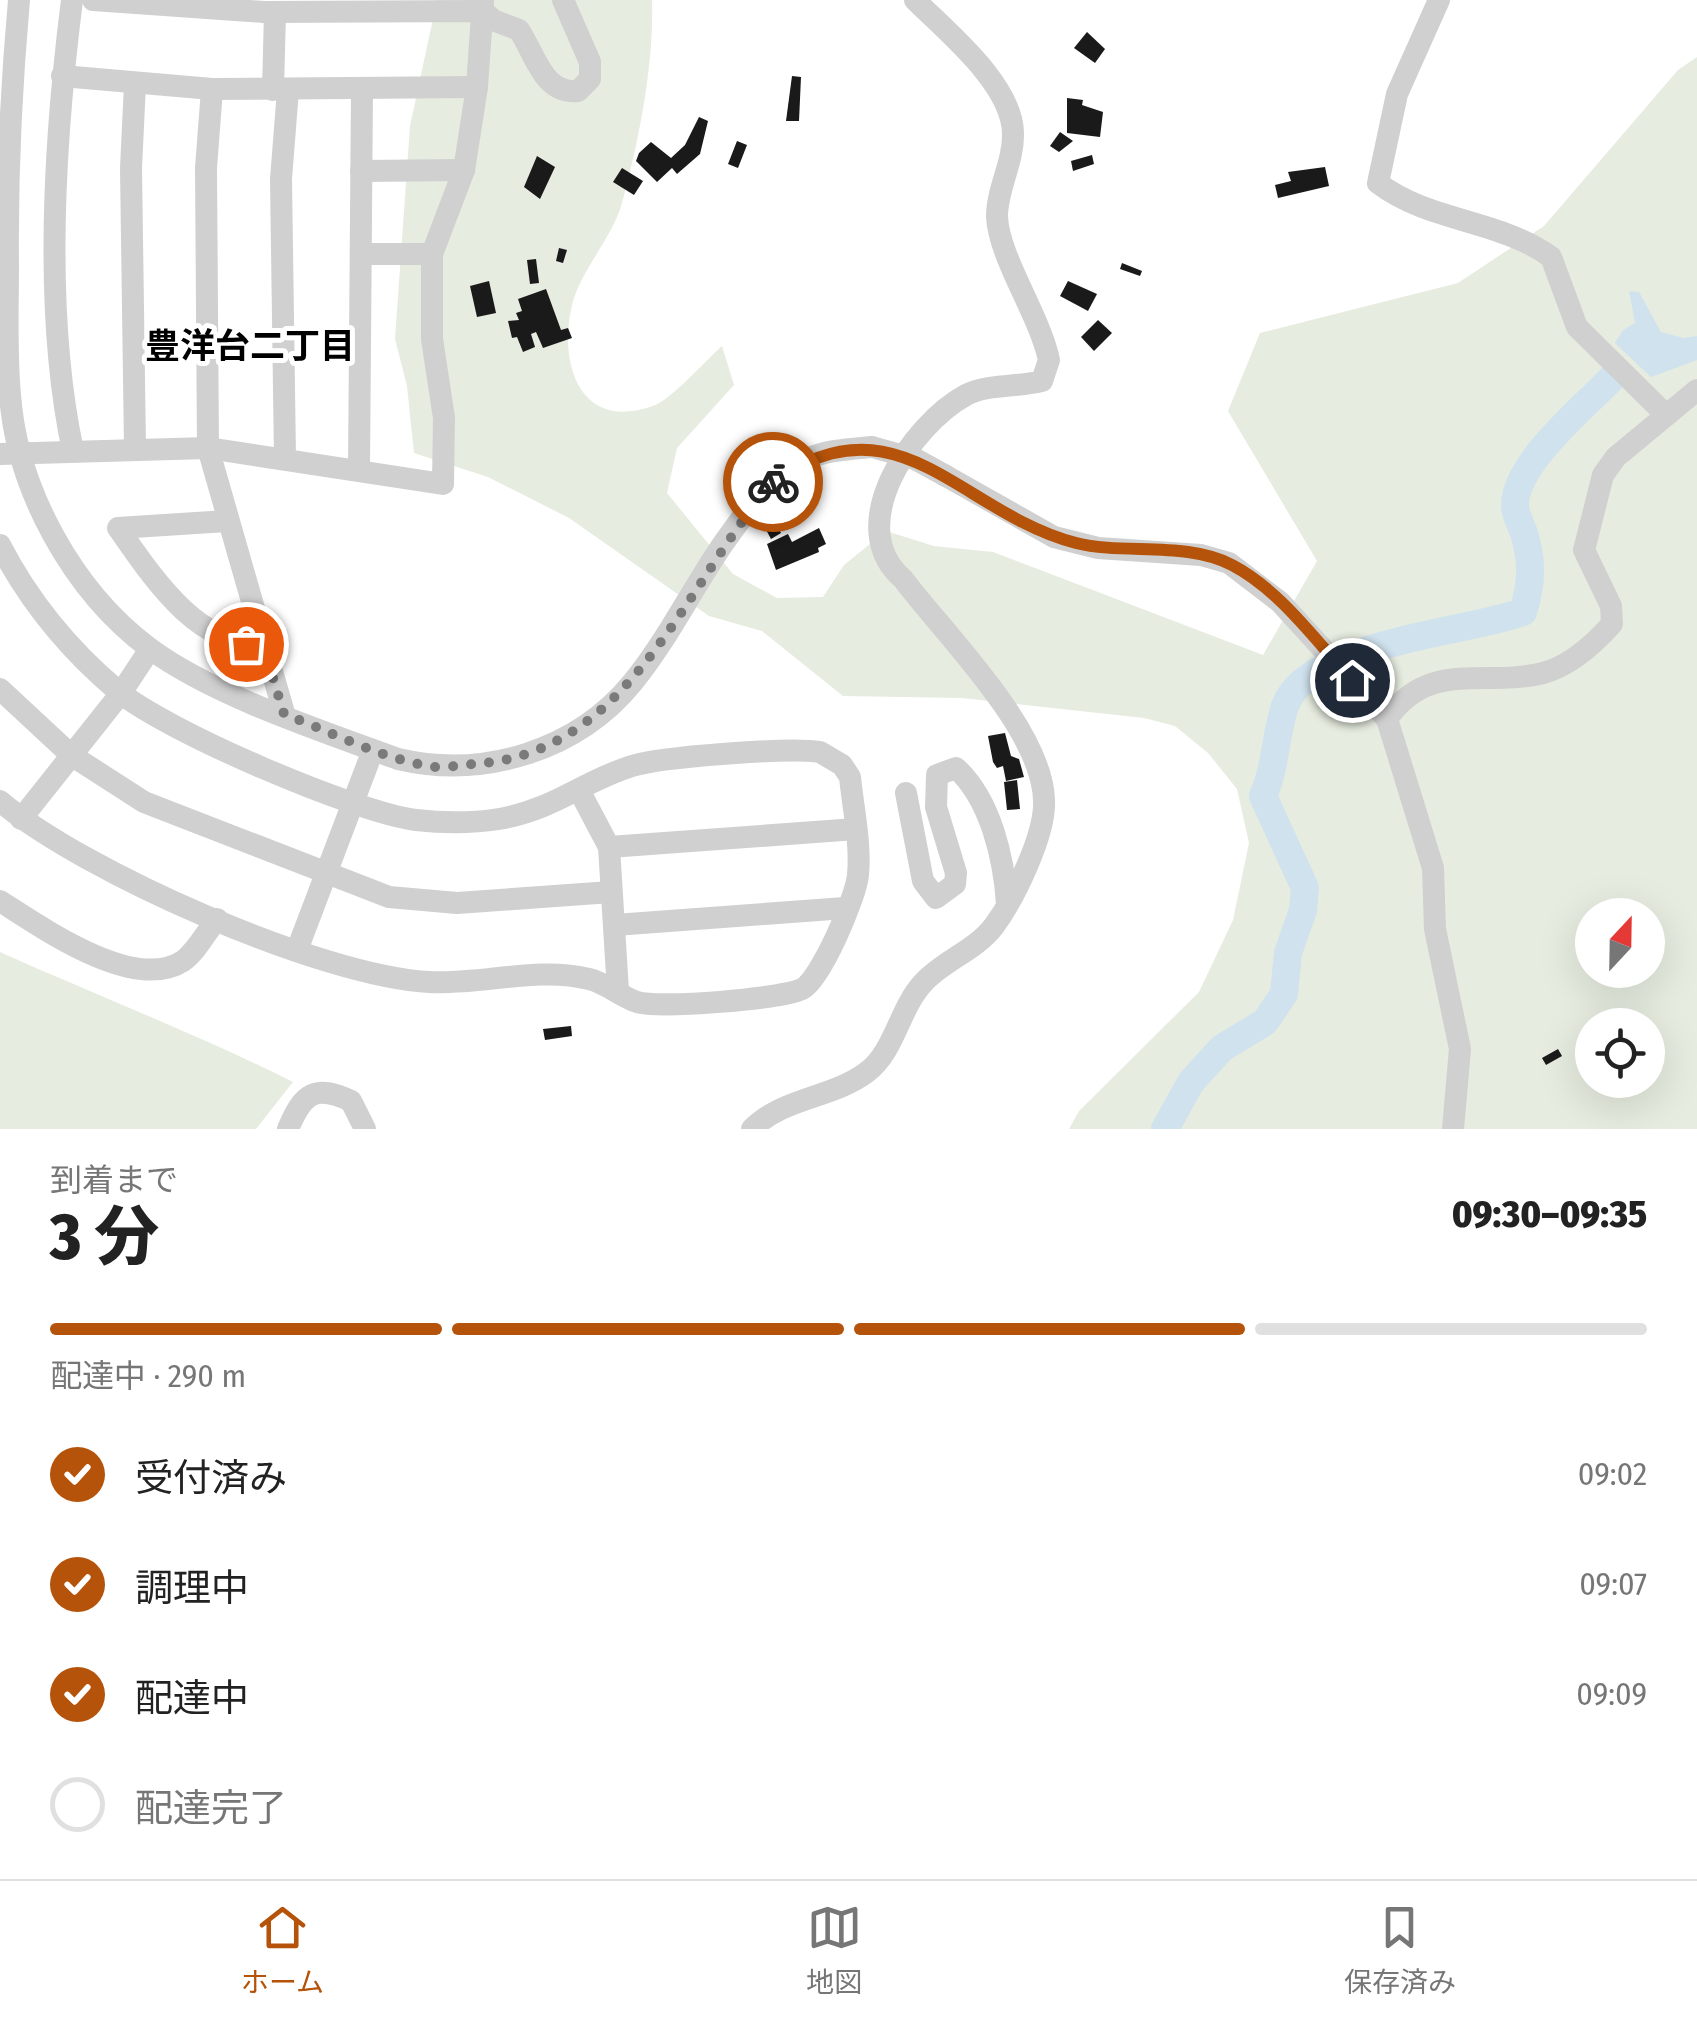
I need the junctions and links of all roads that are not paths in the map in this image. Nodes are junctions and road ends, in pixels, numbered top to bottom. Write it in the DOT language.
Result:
graph roads {
  1 [pos="20,0"];
  2 [pos="72,0"];
  3 [pos="93,0"];
  4 [pos="563,0"];
  5 [pos="915,0"];
  6 [pos="1439,0"];
  7 [pos="483,5"];
  8 [pos="267,8"];
  9 [pos="7,66"];
  10 [pos="62,76"];
  11 [pos="135,84"];
  12 [pos="477,87"];
  13 [pos="212,89"];
  14 [pos="281,90"];
  15 [pos="362,90"];
  16 [pos="464,170"];
  17 [pos="361,171"];
  18 [pos="361,254"];
  19 [pos="432,254"];
  20 [pos="1697,390"];
  21 [pos="1666,414"];
  22 [pos="135,448"];
  23 [pos="208,448"];
  24 [pos="73,451"];
  25 [pos="11,454"];
  26 [pos="285,458"];
  27 [pos="359,468"];
  28 [pos="227,521"];
  29 [pos="0,545"];
  30 [pos="262,642"];
  31 [pos="150,648"];
  32 [pos="0,690"];
  33 [pos="121,694"];
  34 [pos="1382,713"];
  35 [pos="284,714"];
  36 [pos="374,750"];
  37 [pos="71,755"];
  38 [pos="580,792"];
  39 [pos="906,792"];
  40 [pos="0,801"];
  41 [pos="352,801"];
  42 [pos="20,819"];
  43 [pos="856,829"];
  44 [pos="608,848"];
  45 [pos="323,874"];
  46 [pos="611,892"];
  47 [pos="0,901"];
  48 [pos="1007,904"];
  49 [pos="845,908"];
  50 [pos="217,918"];
  51 [pos="614,925"];
  52 [pos="297,950"];
  53 [pos="618,991"];
  54 [pos="288,1129"];
  55 [pos="365,1129"];
  56 [pos="752,1129"];
  57 [pos="1454,1129"];
  1 -- 9 [label="street"];
  2 -- 10 [label="street"];
  3 -- 8 [label="street"];
  4 -- 7 [label="street"];
  5 -- 48 [label="street"];
  6 -- 21 [label="street"];
  7 -- 8 [label="street"];
  7 -- 12 [label="street"];
  8 -- 14 [label="street"];
  9 -- 25 [label="street"];
  10 -- 11 [label="street"];
  10 -- 24 [label="street"];
  11 -- 13 [label="street"];
  11 -- 22 [label="street"];
  12 -- 15 [label="street"];
  12 -- 16 [label="street"];
  13 -- 14 [label="street"];
  13 -- 23 [label="street"];
  14 -- 15 [label="street"];
  14 -- 26 [label="street"];
  15 -- 17 [label="street"];
  16 -- 17 [label="street"];
  16 -- 19 [label="street"];
  17 -- 18 [label="street"];
  18 -- 19 [label="street"];
  18 -- 27 [label="street"];
  19 -- 27 [label="street"];
  20 -- 21 [label="street"];
  21 -- 34 [label="street"];
  22 -- 23 [label="street"];
  22 -- 24 [label="street"];
  23 -- 26 [label="street"];
  23 -- 28 [label="street"];
  24 -- 25 [label="street"];
  25 -- 31 [label="street"];
  26 -- 27 [label="street"];
  28 -- 30 [label="street"];
  28 -- 30 [label="street"];
  29 -- 33 [label="street"];
  30 -- 35 [label="street"];
  31 -- 33 [label="street"];
  31 -- 35 [label="street"];
  32 -- 37 [label="street"];
  33 -- 37 [label="street"];
  33 -- 41 [label="street"];
  34 -- 36 [label="street, bridge"];
  34 -- 57 [label="street"];
  35 -- 36 [label="street"];
  36 -- 41 [label="street"];
  37 -- 42 [label="street"];
  37 -- 45 [label="street"];
  38 -- 41 [label="street"];
  38 -- 43 [label="street"];
  38 -- 44 [label="street"];
  39 -- 48 [label="street"];
  40 -- 42 [label="street"];
  41 -- 45 [label="street"];
  42 -- 50 [label="street"];
  43 -- 44 [label="street"];
  43 -- 49 [label="street"];
  44 -- 46 [label="street"];
  45 -- 46 [label="street"];
  45 -- 52 [label="street"];
  46 -- 51 [label="street"];
  47 -- 50 [label="street"];
  48 -- 56 [label="street"];
  49 -- 51 [label="street"];
  49 -- 53 [label="street"];
  50 -- 52 [label="street"];
  51 -- 53 [label="street"];
  52 -- 53 [label="street"];
  54 -- 55 [label="street"];
}
